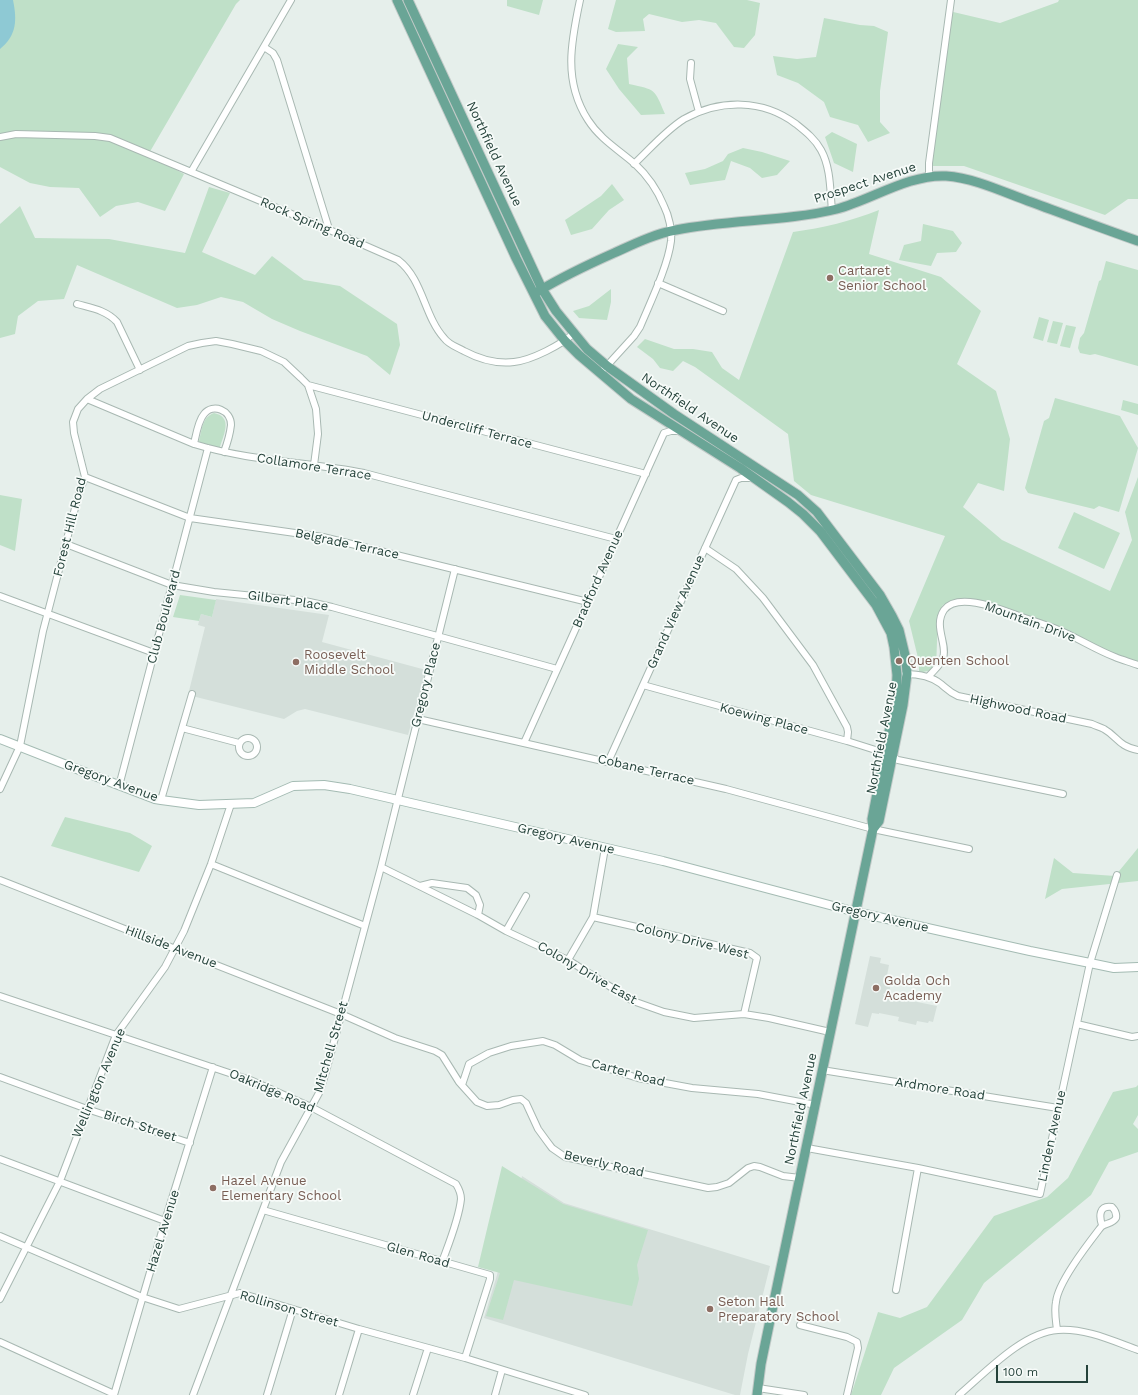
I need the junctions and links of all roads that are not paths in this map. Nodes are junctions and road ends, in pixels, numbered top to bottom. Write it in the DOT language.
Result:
graph roads {
  1 [pos="291,0"];
  2 [pos="397,0"];
  3 [pos="408,0"];
  4 [pos="580,0"];
  5 [pos="951,0"];
  6 [pos="420,25"];
  7 [pos="410,29"];
  8 [pos="264,47"];
  9 [pos="691,63"];
  10 [pos="699,112"];
  11 [pos="0,136"];
  12 [pos="634,164"];
  13 [pos="191,172"];
  14 [pos="929,177"];
  15 [pos="832,210"];
  16 [pos="329,229"];
  17 [pos="670,231"];
  18 [pos="1138,241"];
  19 [pos="658,283"];
  20 [pos="542,289"];
  21 [pos="533,294"];
  22 [pos="77,304"];
  23 [pos="723,310"];
  24 [pos="574,333"];
  25 [pos="565,341"];
  26 [pos="607,366"];
  27 [pos="140,370"];
  28 [pos="600,374"];
  29 [pos="308,385"];
  30 [pos="86,399"];
  31 [pos="674,414"];
  32 [pos="669,422"];
  33 [pos="682,431"];
  34 [pos="194,444"];
  35 [pos="208,448"];
  36 [pos="224,452"];
  37 [pos="314,465"];
  38 [pos="743,465"];
  39 [pos="646,474"];
  40 [pos="85,477"];
  41 [pos="754,478"];
  42 [pos="190,518"];
  43 [pos="616,539"];
  44 [pos="66,544"];
  45 [pos="705,548"];
  46 [pos="455,569"];
  47 [pos="172,585"];
  48 [pos="0,596"];
  49 [pos="588,602"];
  50 [pos="48,613"];
  51 [pos="438,636"];
  52 [pos="154,653"];
  53 [pos="1138,665"];
  54 [pos="557,669"];
  55 [pos="902,674"];
  56 [pos="928,676"];
  57 [pos="642,685"];
  58 [pos="192,694"];
  59 [pos="418,719"];
  60 [pos="182,728"];
  61 [pos="0,739"];
  62 [pos="847,741"];
  63 [pos="239,743"];
  64 [pos="524,743"];
  65 [pos="20,746"];
  66 [pos="1138,750"];
  67 [pos="888,755"];
  68 [pos="608,762"];
  69 [pos="119,786"];
  70 [pos="0,789"];
  71 [pos="1063,794"];
  72 [pos="161,800"];
  73 [pos="397,800"];
  74 [pos="231,804"];
  75 [pos="873,829"];
  76 [pos="605,848"];
  77 [pos="969,849"];
  78 [pos="211,864"];
  79 [pos="381,867"];
  80 [pos="1117,875"];
  81 [pos="0,880"];
  82 [pos="420,886"];
  83 [pos="526,896"];
  84 [pos="856,912"];
  85 [pos="478,915"];
  86 [pos="593,917"];
  87 [pos="364,926"];
  88 [pos="506,931"];
  89 [pos="175,949"];
  90 [pos="568,960"];
  91 [pos="1090,964"];
  92 [pos="1138,967"];
  93 [pos="0,996"];
  94 [pos="341,1014"];
  95 [pos="744,1014"];
  96 [pos="1077,1024"];
  97 [pos="830,1032"];
  98 [pos="116,1035"];
  99 [pos="1138,1036"];
  100 [pos="213,1067"];
  101 [pos="822,1070"];
  102 [pos="0,1077"];
  103 [pos="462,1085"];
  104 [pos="816,1105"];
  105 [pos="311,1107"];
  106 [pos="1058,1108"];
  107 [pos="87,1109"];
  108 [pos="190,1143"];
  109 [pos="807,1148"];
  110 [pos="0,1159"];
  111 [pos="918,1168"];
  112 [pos="800,1178"];
  113 [pos="60,1181"];
  114 [pos="263,1210"];
  115 [pos="165,1221"];
  116 [pos="1102,1225"];
  117 [pos="0,1236"];
  118 [pos="26,1248"];
  119 [pos="442,1262"];
  120 [pos="896,1290"];
  121 [pos="231,1295"];
  122 [pos="142,1297"];
  123 [pos="0,1299"];
  124 [pos="293,1309"];
  125 [pos="800,1326"];
  126 [pos="359,1329"];
  127 [pos="1057,1330"];
  128 [pos="0,1342"];
  129 [pos="428,1348"];
  130 [pos="1138,1350"];
  131 [pos="465,1358"];
  132 [pos="502,1370"];
  133 [pos="758,1392"];
  134 [pos="114,1394"];
  135 [pos="192,1395"];
  136 [pos="267,1395"];
  137 [pos="339,1395"];
  138 [pos="413,1395"];
  139 [pos="495,1395"];
  140 [pos="584,1395"];
  141 [pos="804,1395"];
  142 [pos="847,1395"];
  143 [pos="959,1395"];
  1 -- 8 [label="street"];
  2 -- 7 [label="main road, Northfield Avenue"];
  3 -- 6 [label="main road, Northfield Avenue"];
  4 -- 12 [label="street"];
  5 -- 14 [label="street"];
  6 -- 7 [label="main road"];
  6 -- 20 [label="main road, Northfield Avenue"];
  7 -- 21 [label="main road, Northfield Avenue"];
  8 -- 13 [label="street"];
  8 -- 16 [label="street"];
  9 -- 10 [label="street"];
  10 -- 12 [label="street"];
  10 -- 15 [label="street"];
  11 -- 13 [label="street, Rock Spring Road"];
  12 -- 17 [label="street"];
  13 -- 16 [label="street, Rock Spring Road"];
  14 -- 15 [label="main road, Prospect Avenue"];
  14 -- 18 [label="main road, Prospect Avenue"];
  15 -- 17 [label="main road, Prospect Avenue"];
  16 -- 25 [label="street, Rock Spring Road"];
  17 -- 19 [label="street"];
  17 -- 20 [label="main road, Prospect Avenue"];
  19 -- 23 [label="street"];
  19 -- 26 [label="street"];
  20 -- 21 [label="main road, Prospect Avenue"];
  20 -- 24 [label="main road, Northfield Avenue"];
  21 -- 25 [label="main road, Northfield Avenue"];
  22 -- 27 [label="street"];
  24 -- 25 [label="street, Rock Spring Road"];
  24 -- 26 [label="main road, Northfield Avenue"];
  25 -- 28 [label="main road, Northfield Avenue"];
  26 -- 28 [label="street"];
  26 -- 31 [label="main road, Northfield Avenue"];
  27 -- 29 [label="street, Forest Hill Road"];
  27 -- 30 [label="street, Forest Hill Road"];
  28 -- 32 [label="main road, Northfield Avenue"];
  29 -- 37 [label="street, Forest Hill Road"];
  29 -- 39 [label="street, Undercliff Terrace"];
  30 -- 34 [label="street, Collamore Terrace"];
  30 -- 40 [label="street, Forest Hill Road"];
  31 -- 32 [label="main road"];
  31 -- 38 [label="main road, Northfield Avenue"];
  32 -- 33 [label="main road, Northfield Avenue"];
  33 -- 38 [label="main road, Northfield Avenue"];
  33 -- 39 [label="street, Bradford Avenue"];
  34 -- 35 [label="street, Collamore Terrace"];
  34 -- 36 [label="street"];
  35 -- 36 [label="street, Collamore Terrace"];
  35 -- 42 [label="street, Club Boulevard"];
  36 -- 37 [label="street, Collamore Terrace"];
  37 -- 43 [label="street, Collamore Terrace"];
  38 -- 41 [label="main road, Northfield Avenue"];
  38 -- 55 [label="main road, Northfield Avenue"];
  39 -- 43 [label="street, Bradford Avenue"];
  40 -- 42 [label="street, Belgrade Terrace"];
  40 -- 44 [label="street, Forest Hill Road"];
  41 -- 45 [label="street, Grand View Avenue"];
  41 -- 55 [label="main road, Northfield Avenue"];
  42 -- 46 [label="street, Belgrade Terrace"];
  42 -- 47 [label="street, Club Boulevard"];
  43 -- 49 [label="street, Bradford Avenue"];
  44 -- 47 [label="street, Gilbert Place"];
  44 -- 50 [label="street, Forest Hill Road"];
  45 -- 57 [label="street, Grand View Avenue"];
  45 -- 62 [label="street"];
  46 -- 49 [label="street, Belgrade Terrace"];
  46 -- 51 [label="street, Gregory Place"];
  47 -- 51 [label="street, Gilbert Place"];
  47 -- 52 [label="street, Club Boulevard"];
  48 -- 50 [label="street"];
  49 -- 54 [label="street, Bradford Avenue"];
  50 -- 52 [label="street"];
  50 -- 65 [label="street, Forest Hill Road"];
  51 -- 54 [label="street, Gilbert Place"];
  51 -- 59 [label="street, Gregory Place"];
  52 -- 69 [label="street, Club Boulevard"];
  53 -- 56 [label="street, Mountain Drive"];
  54 -- 64 [label="street, Bradford Avenue"];
  55 -- 56 [label="street"];
  55 -- 67 [label="main road, Northfield Avenue"];
  56 -- 66 [label="street, Highwood Road"];
  57 -- 62 [label="street, Koewing Place"];
  57 -- 68 [label="street, Grand View Avenue"];
  58 -- 60 [label="street"];
  59 -- 64 [label="street, Cobane Terrace"];
  59 -- 73 [label="street, Gregory Place"];
  60 -- 63 [label="street"];
  60 -- 72 [label="street"];
  61 -- 65 [label="main road, Gregory Avenue"];
  62 -- 67 [label="street, Koewing Place"];
  64 -- 68 [label="street, Cobane Terrace"];
  65 -- 69 [label="main road, Gregory Avenue"];
  65 -- 70 [label="street, Forest Hill Road"];
  67 -- 71 [label="street, Koewing Place"];
  67 -- 75 [label="main road, Northfield Avenue"];
  68 -- 75 [label="street, Cobane Terrace"];
  69 -- 72 [label="main road, Gregory Avenue"];
  72 -- 74 [label="main road, Gregory Avenue"];
  73 -- 74 [label="main road, Gregory Avenue"];
  73 -- 76 [label="main road, Gregory Avenue"];
  73 -- 79 [label="street, Mitchell Street"];
  74 -- 78 [label="street, Wellington Avenue"];
  75 -- 77 [label="street, Cobane Terrace"];
  75 -- 84 [label="main road, Northfield Avenue"];
  76 -- 84 [label="main road, Gregory Avenue"];
  76 -- 86 [label="street"];
  78 -- 87 [label="street"];
  78 -- 89 [label="street, Wellington Avenue"];
  79 -- 82 [label="street, Colony Drive East"];
  79 -- 87 [label="street, Mitchell Street"];
  80 -- 91 [label="street, Linden Avenue"];
  81 -- 89 [label="street, Hillside Avenue"];
  82 -- 85 [label="street, Colony Drive East"];
  82 -- 85 [label="street"];
  83 -- 88 [label="street"];
  84 -- 91 [label="main road, Gregory Avenue"];
  84 -- 97 [label="main road, Northfield Avenue"];
  85 -- 88 [label="street, Colony Drive East"];
  86 -- 90 [label="street"];
  86 -- 95 [label="street, Colony Drive West"];
  87 -- 94 [label="street, Mitchell Street"];
  88 -- 90 [label="street, Colony Drive East"];
  89 -- 94 [label="street, Hillside Avenue"];
  89 -- 98 [label="street, Wellington Avenue"];
  90 -- 95 [label="street, Colony Drive East"];
  91 -- 92 [label="main road, Gregory Avenue"];
  91 -- 96 [label="street, Linden Avenue"];
  93 -- 98 [label="street, Oakridge Road"];
  94 -- 103 [label="street, Beverly Road"];
  94 -- 105 [label="street, Mitchell Street"];
  95 -- 97 [label="street, Colony Drive East"];
  96 -- 99 [label="street"];
  96 -- 106 [label="street, Linden Avenue"];
  97 -- 101 [label="main road, Northfield Avenue"];
  98 -- 100 [label="street, Oakridge Road"];
  98 -- 107 [label="street, Wellington Avenue"];
  100 -- 105 [label="street, Oakridge Road"];
  100 -- 108 [label="street, Hazel Avenue"];
  101 -- 104 [label="main road, Northfield Avenue"];
  101 -- 106 [label="street, Ardmore Road"];
  102 -- 107 [label="street, Birch Street"];
  103 -- 104 [label="street, Carter Road"];
  103 -- 112 [label="street, Beverly Road"];
  104 -- 109 [label="main road, Northfield Avenue"];
  105 -- 114 [label="street, Mitchell Street"];
  105 -- 119 [label="street, Oakridge Road"];
  106 -- 111 [label="street, Linden Avenue"];
  107 -- 108 [label="street, Birch Street"];
  107 -- 113 [label="street, Wellington Avenue"];
  108 -- 115 [label="street, Hazel Avenue"];
  109 -- 111 [label="street, Linden Avenue"];
  109 -- 112 [label="main road, Northfield Avenue"];
  110 -- 113 [label="street"];
  111 -- 120 [label="street"];
  112 -- 133 [label="main road, Northfield Avenue"];
  113 -- 115 [label="street"];
  113 -- 118 [label="street, Wellington Avenue"];
  114 -- 119 [label="street, Glen Road"];
  114 -- 121 [label="street, Mitchell Street"];
  115 -- 122 [label="street, Hazel Avenue"];
  116 -- 127 [label="street"];
  117 -- 118 [label="street, Rollinson Street"];
  118 -- 122 [label="street, Rollinson Street"];
  118 -- 123 [label="street, Wellington Avenue"];
  119 -- 131 [label="street, Glen Road"];
  121 -- 122 [label="street, Rollinson Street"];
  121 -- 124 [label="street, Rollinson Street"];
  121 -- 135 [label="street, Mitchell Street"];
  122 -- 134 [label="street, Hazel Avenue"];
  124 -- 126 [label="street, Rollinson Street"];
  124 -- 136 [label="street"];
  125 -- 142 [label="street"];
  126 -- 129 [label="street, Rollinson Street"];
  126 -- 137 [label="street"];
  127 -- 130 [label="street"];
  127 -- 143 [label="street"];
  128 -- 134 [label="street"];
  129 -- 131 [label="street, Rollinson Street"];
  129 -- 138 [label="street"];
  131 -- 132 [label="street, Rollinson Street"];
  132 -- 139 [label="street"];
  132 -- 140 [label="street, Rollinson Street"];
  133 -- 141 [label="street"];
}
